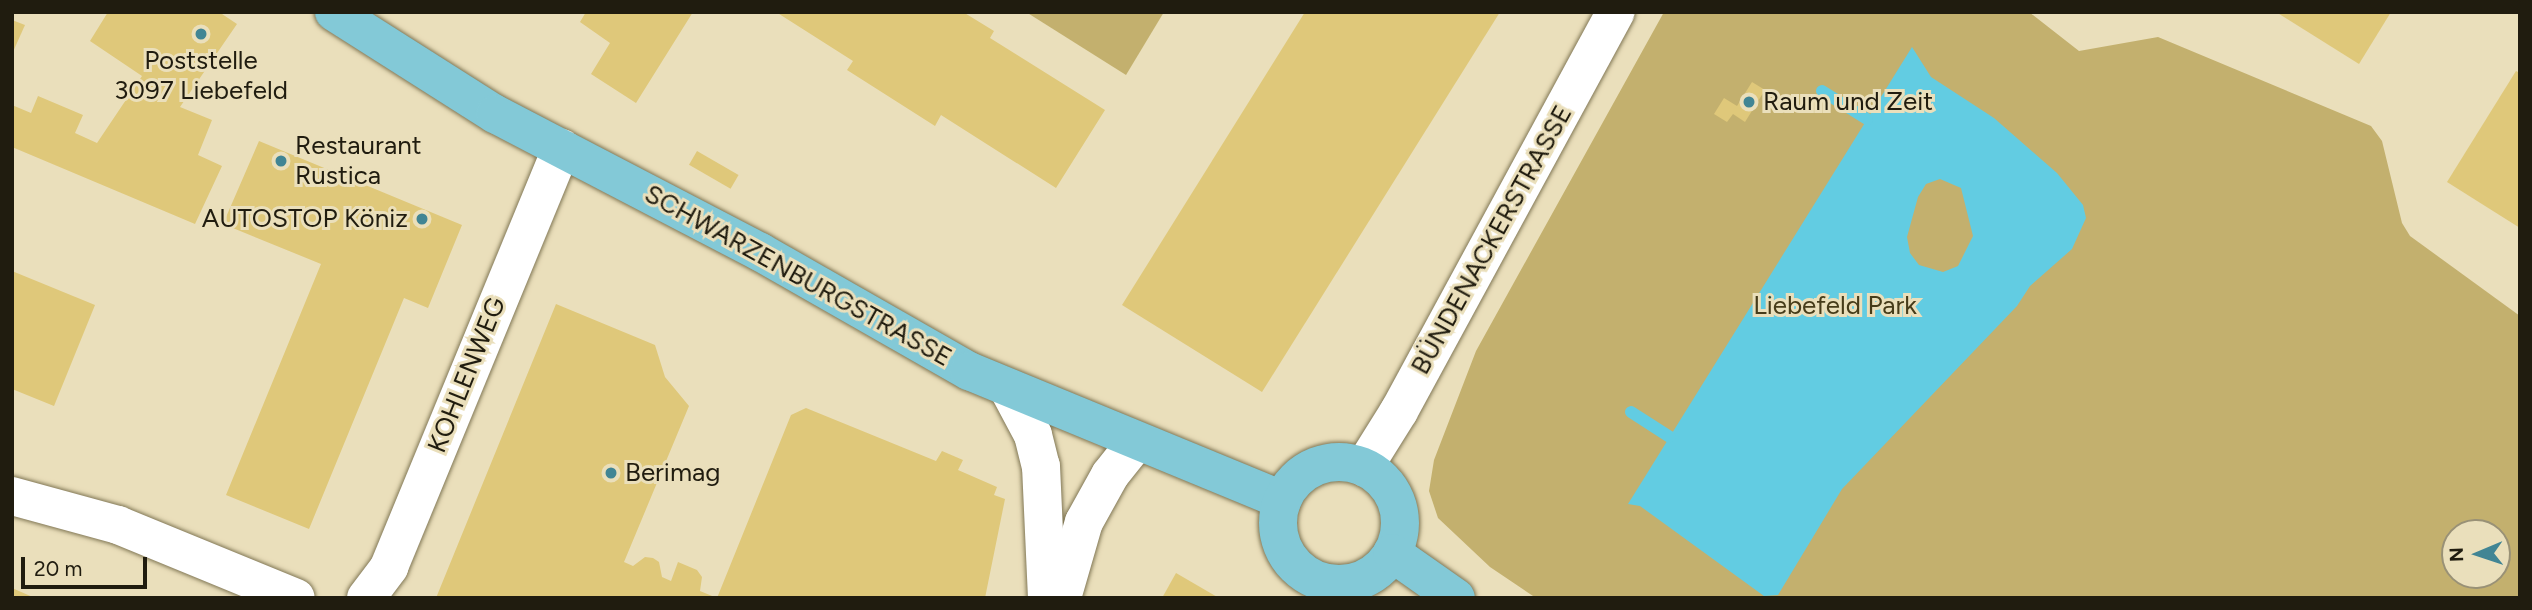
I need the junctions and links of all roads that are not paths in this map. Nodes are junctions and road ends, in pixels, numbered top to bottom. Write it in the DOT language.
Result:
graph roads {
  1 [pos="334,12"];
  2 [pos="1616,12"];
  3 [pos="562,148"];
  4 [pos="1009,390"];
  5 [pos="1137,441"];
  6 [pos="1364,467"];
  7 [pos="12,496"];
  8 [pos="1282,500"];
  9 [pos="1392,553"];
  10 [pos="296,598"];
  11 [pos="366,598"];
  12 [pos="1047,598"];
  13 [pos="1062,598"];
  14 [pos="1456,598"];
  1 -- 3 [label="main road, SCHWARZENBURGSTRASSE"];
  2 -- 6 [label="street, BÜNDENACKERSTRASSE"];
  3 -- 4 [label="main road, SCHWARZENBURGSTRASSE"];
  3 -- 11 [label="street, KOHLENWEG"];
  4 -- 5 [label="main road, SCHWARZENBURGSTRASSE"];
  4 -- 12 [label="street"];
  5 -- 8 [label="main road, SCHWARZENBURGSTRASSE"];
  5 -- 13 [label="street"];
  6 -- 8 [label="main road"];
  6 -- 9 [label="main road"];
  7 -- 10 [label="street"];
  8 -- 9 [label="main road"];
  9 -- 14 [label="main road"];
}
